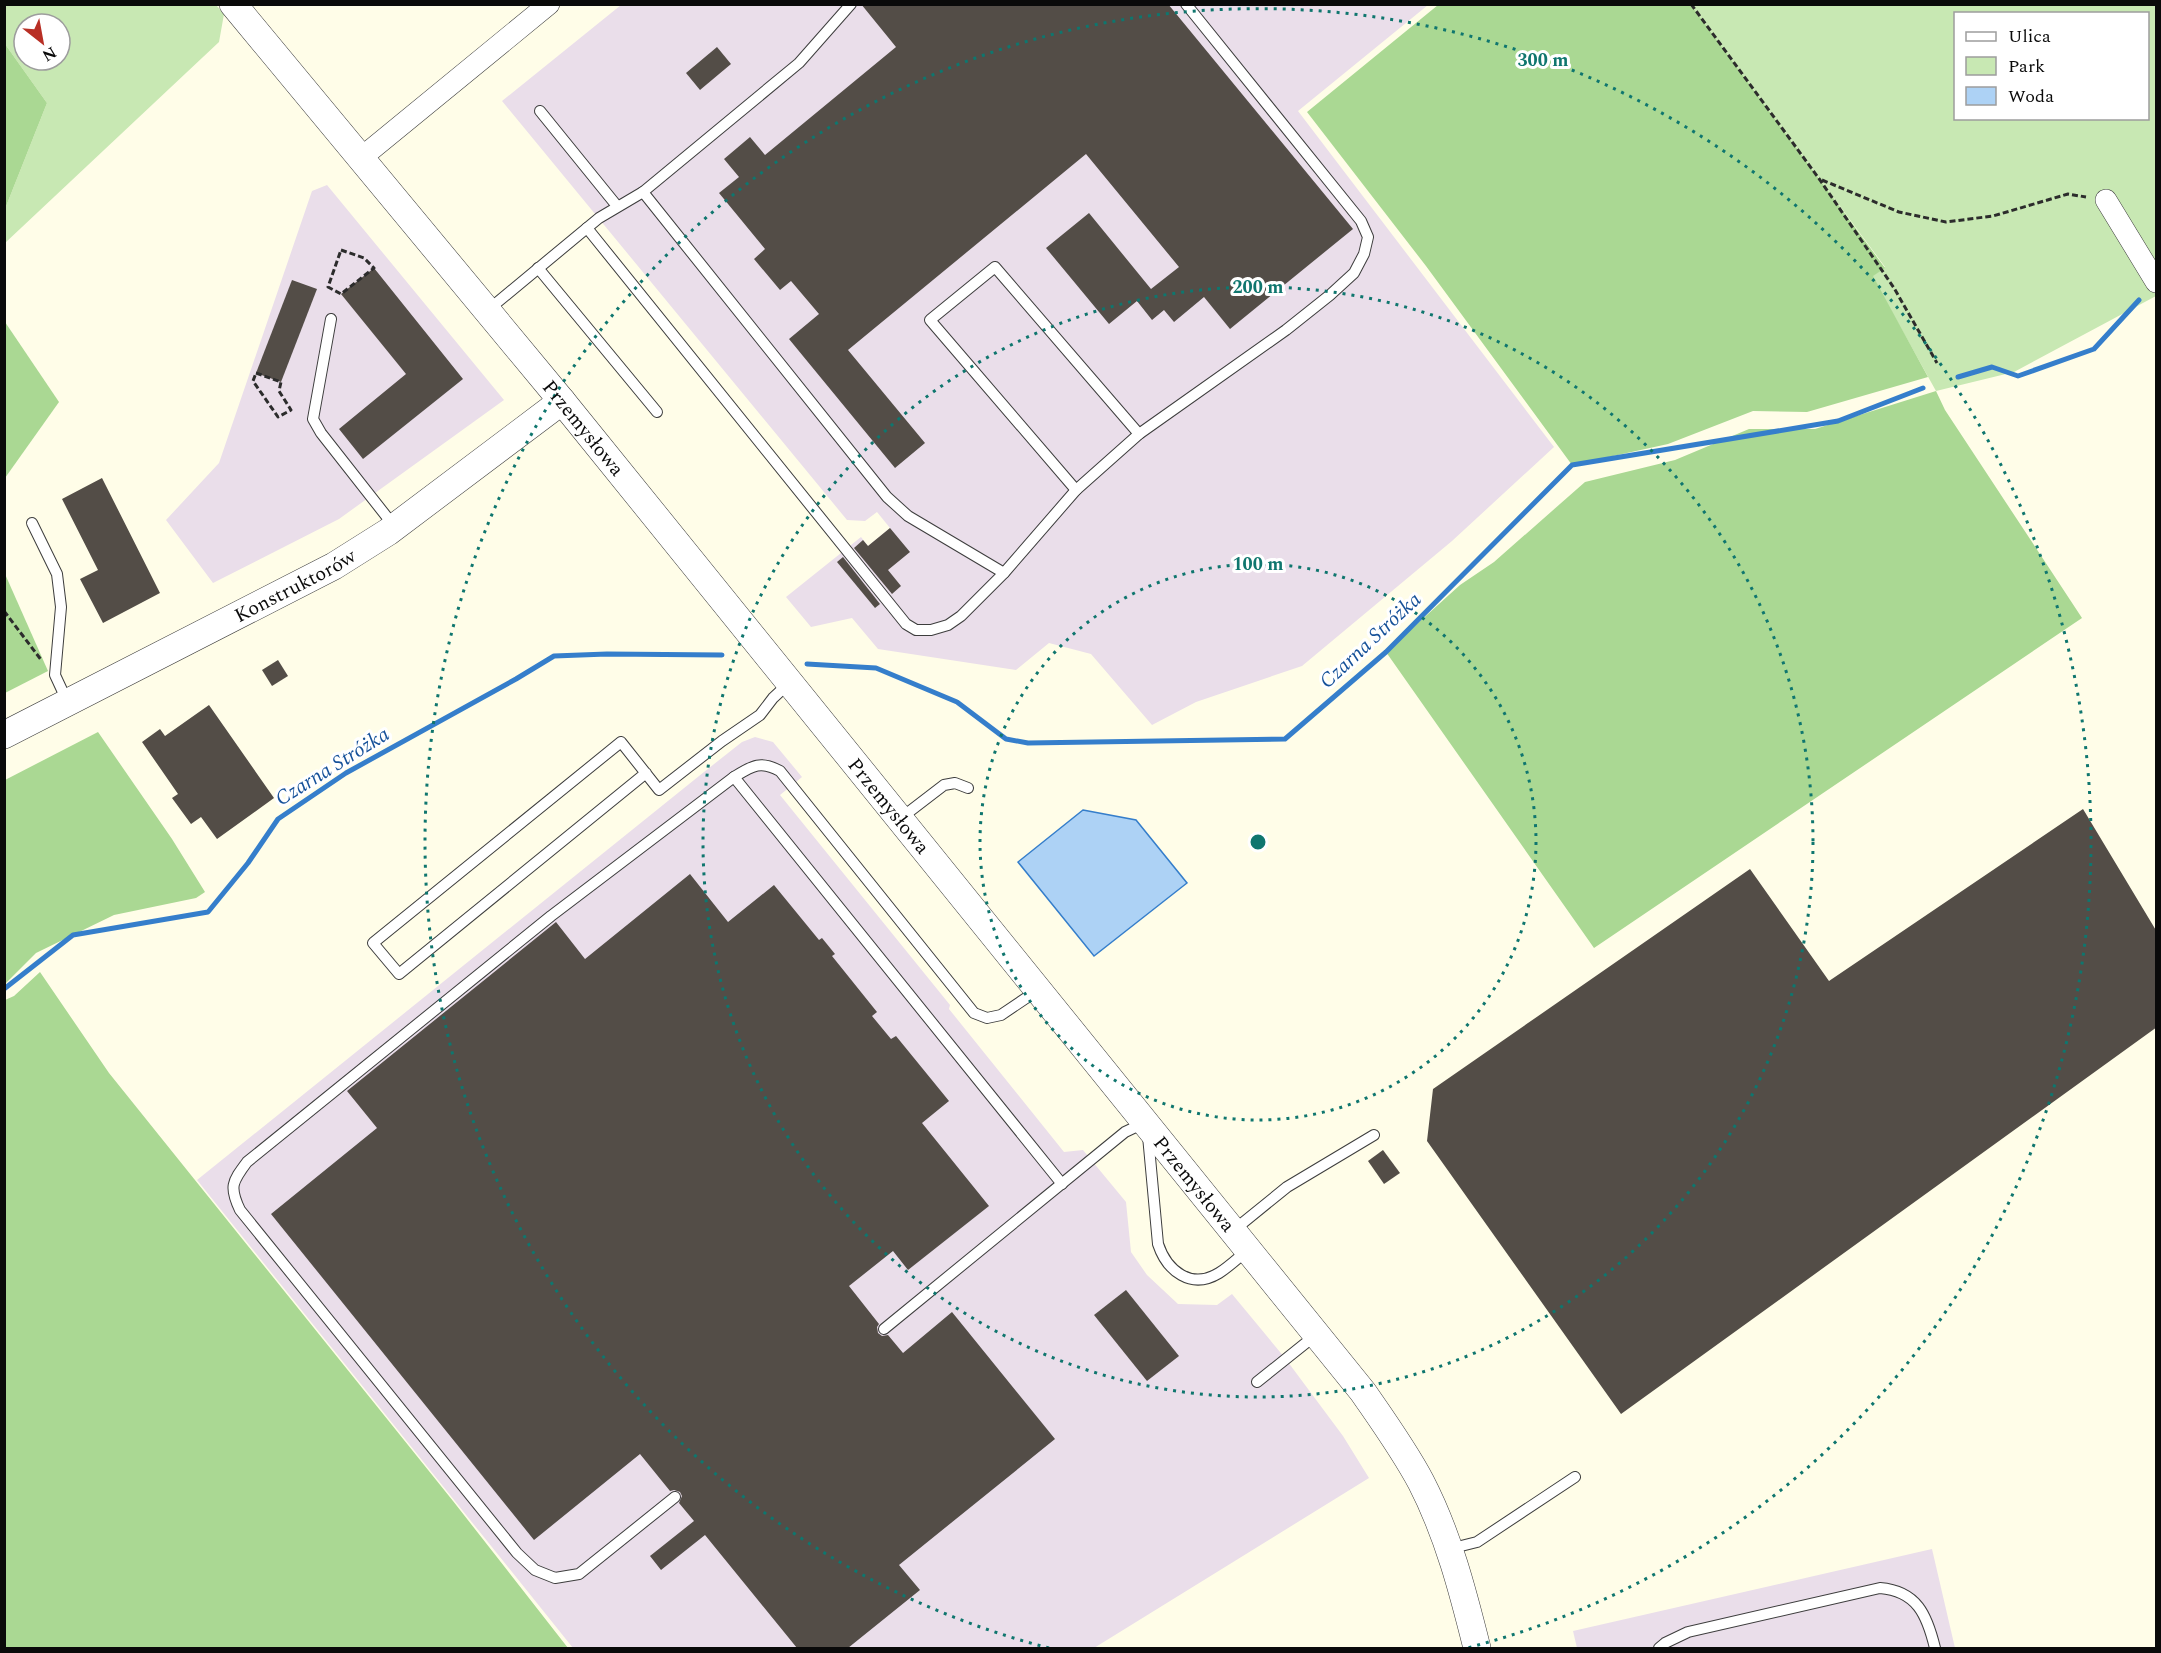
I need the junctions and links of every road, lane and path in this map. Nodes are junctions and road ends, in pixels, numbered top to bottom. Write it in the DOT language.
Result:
graph roads {
  1 [pos="233,4"];
  2 [pos="549,4"];
  3 [pos="851,4"];
  4 [pos="1186,4"];
  5 [pos="1691,4"];
  6 [pos="540,111"];
  7 [pos="361,158"];
  8 [pos="1820,180"];
  9 [pos="644,192"];
  10 [pos="2106,200"];
  11 [pos="617,206"];
  12 [pos="587,228"];
  13 [pos="374,268"];
  14 [pos="538,268"];
  15 [pos="2157,282"];
  16 [pos="488,310"];
  17 [pos="331,319"];
  18 [pos="1937,363"];
  19 [pos="281,382"];
  20 [pos="562,400"];
  21 [pos="657,412"];
  22 [pos="1139,434"];
  23 [pos="1076,490"];
  24 [pos="32,523"];
  25 [pos="394,527"];
  26 [pos="1004,573"];
  27 [pos="4,611"];
  28 [pos="55,675"];
  29 [pos="790,681"];
  30 [pos="68,703"];
  31 [pos="4,735"];
  32 [pos="646,773"];
  33 [pos="734,777"];
  34 [pos="968,788"];
  35 [pos="901,819"];
  36 [pos="1039,989"];
  37 [pos="1146,1122"];
  38 [pos="1374,1135"];
  39 [pos="1062,1184"];
  40 [pos="1242,1239"];
  41 [pos="884,1329"];
  42 [pos="1317,1334"];
  43 [pos="1257,1382"];
  44 [pos="1575,1477"];
  45 [pos="675,1497"];
  46 [pos="1449,1549"];
  47 [pos="1477,1648"];
  48 [pos="1659,1648"];
  49 [pos="1935,1648"];
  1 -- 7 [label="street, Przemysłowa"];
  2 -- 7 [label="street"];
  3 -- 9 [label="lane"];
  4 -- 22 [label="lane"];
  5 -- 8 [label="path"];
  6 -- 11 [label="lane"];
  7 -- 16 [label="street, Przemysłowa"];
  8 -- 10 [label="path"];
  8 -- 18 [label="path"];
  9 -- 11 [label="lane"];
  9 -- 26 [label="lane"];
  10 -- 15 [label="street"];
  11 -- 12 [label="lane"];
  12 -- 14 [label="lane"];
  12 -- 26 [label="lane"];
  13 -- 13 [label="path"];
  14 -- 16 [label="lane"];
  14 -- 21 [label="lane"];
  16 -- 20 [label="street, Przemysłowa"];
  17 -- 25 [label="lane"];
  19 -- 19 [label="path"];
  20 -- 25 [label="street, Konstruktorów"];
  20 -- 29 [label="street, Przemysłowa"];
  22 -- 23 [label="lane"];
  22 -- 23 [label="lane"];
  23 -- 26 [label="lane"];
  24 -- 28 [label="lane"];
  25 -- 30 [label="street, Konstruktorów"];
  27 -- 28 [label="path"];
  28 -- 30 [label="lane"];
  29 -- 32 [label="lane"];
  29 -- 35 [label="street, Przemysłowa"];
  30 -- 31 [label="street, Konstruktorów"];
  32 -- 32 [label="lane"];
  33 -- 36 [label="lane"];
  33 -- 39 [label="lane"];
  33 -- 45 [label="lane"];
  34 -- 35 [label="lane"];
  35 -- 36 [label="street, Przemysłowa"];
  36 -- 37 [label="street, Przemysłowa"];
  37 -- 39 [label="lane"];
  37 -- 40 [label="street, Przemysłowa"];
  37 -- 40 [label="lane"];
  38 -- 40 [label="lane"];
  39 -- 41 [label="lane"];
  40 -- 42 [label="street, Przemysłowa"];
  42 -- 43 [label="lane"];
  42 -- 46 [label="street, Przemysłowa"];
  44 -- 46 [label="lane"];
  46 -- 47 [label="street, Przemysłowa"];
  48 -- 49 [label="lane"];
}
